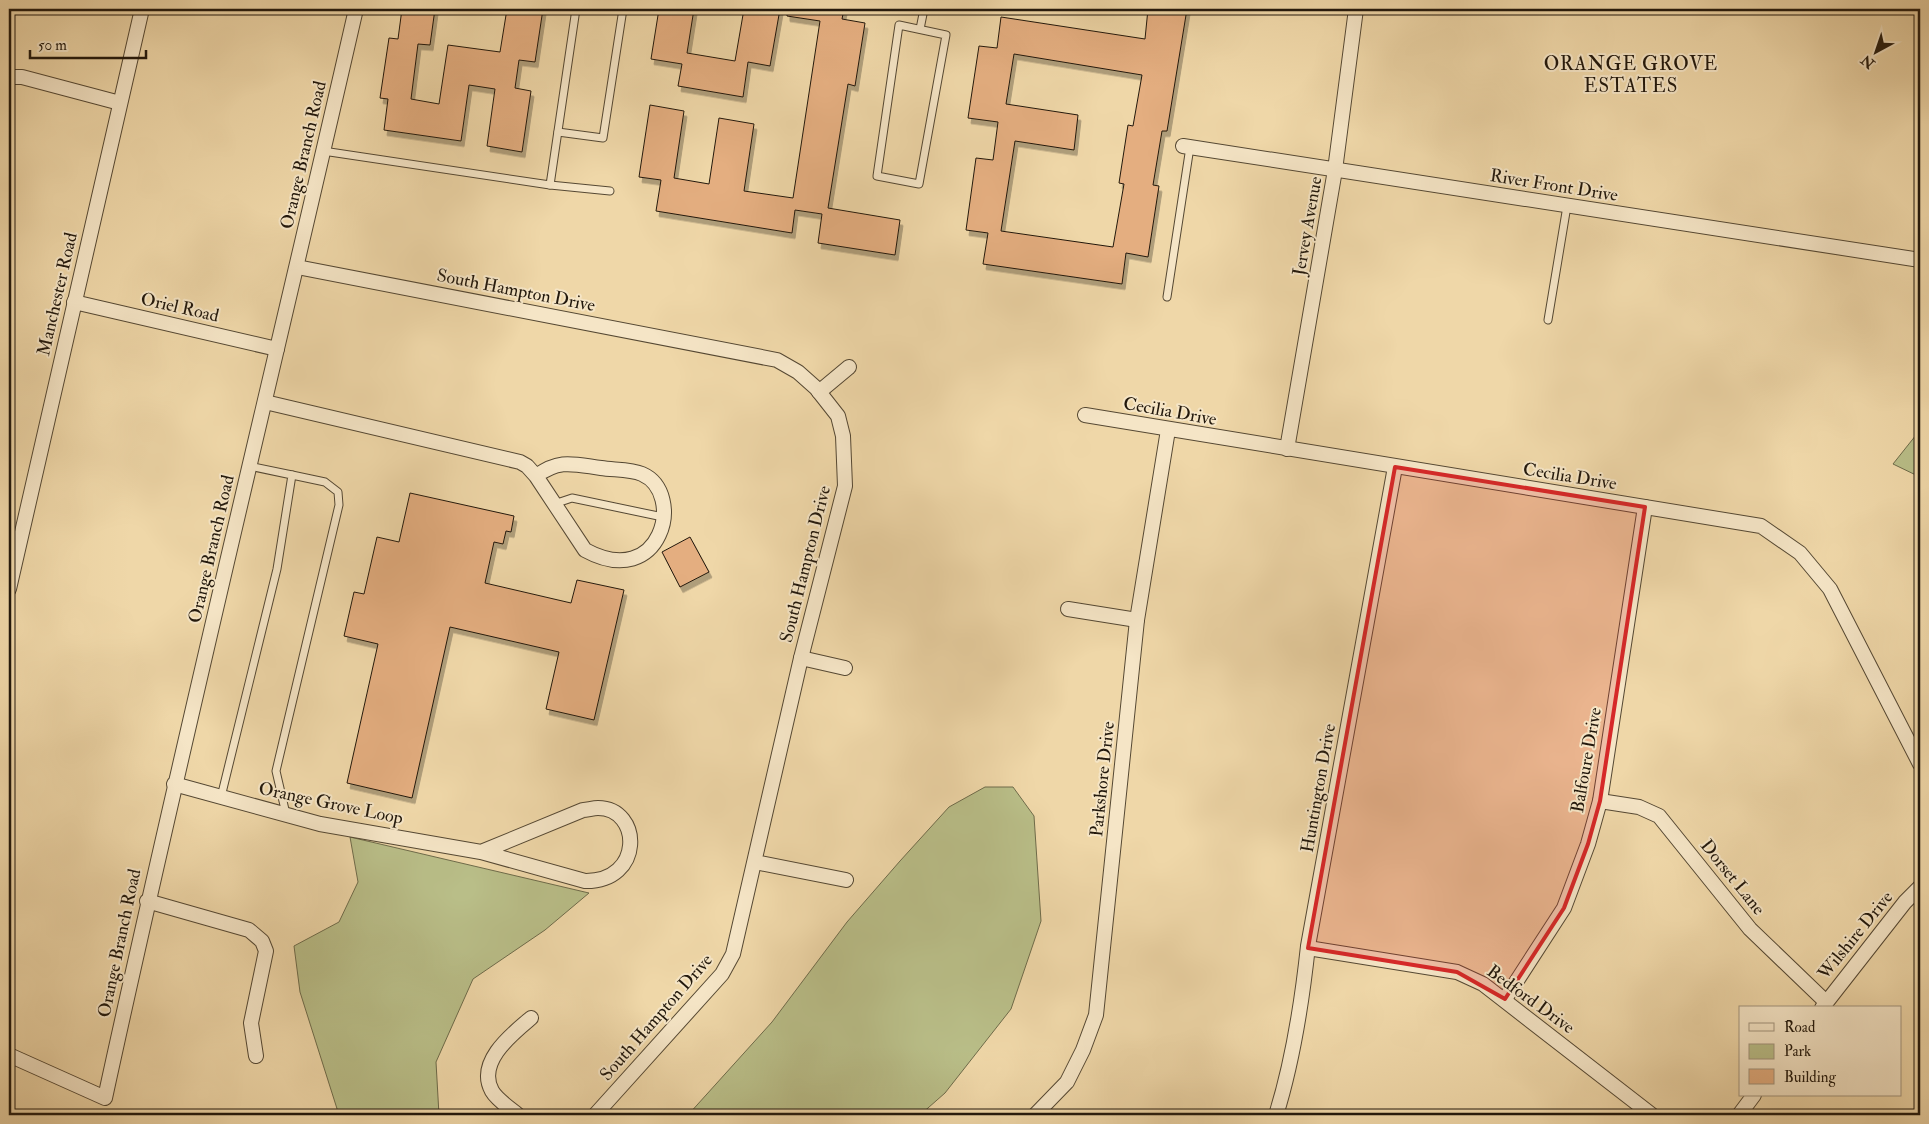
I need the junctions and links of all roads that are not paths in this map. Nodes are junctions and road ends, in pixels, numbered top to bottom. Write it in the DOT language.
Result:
graph roads {
  1 [pos="142,9"];
  2 [pos="356,9"];
  3 [pos="576,9"];
  4 [pos="623,9"];
  5 [pos="924,9"];
  6 [pos="1356,9"];
  7 [pos="920,29"];
  8 [pos="9,77"];
  9 [pos="120,103"];
  10 [pos="558,132"];
  11 [pos="1186,146"];
  12 [pos="323,151"];
  13 [pos="1335,170"];
  14 [pos="550,185"];
  15 [pos="610,191"];
  16 [pos="1567,206"];
  17 [pos="1920,260"];
  18 [pos="297,267"];
  19 [pos="1167,297"];
  20 [pos="74,302"];
  21 [pos="1548,320"];
  22 [pos="277,349"];
  23 [pos="849,367"];
  24 [pos="819,392"];
  25 [pos="264,402"];
  26 [pos="1085,415"];
  27 [pos="1168,430"];
  28 [pos="1287,449"];
  29 [pos="249,466"];
  30 [pos="1395,467"];
  31 [pos="292,475"];
  32 [pos="536,476"];
  33 [pos="554,504"];
  34 [pos="1645,507"];
  35 [pos="663,517"];
  36 [pos="9,589"];
  37 [pos="1068,609"];
  38 [pos="1138,620"];
  39 [pos="802,658"];
  40 [pos="845,668"];
  41 [pos="1920,764"];
  42 [pos="174,784"];
  43 [pos="221,797"];
  44 [pos="1600,801"];
  45 [pos="286,814"];
  46 [pos="481,852"];
  47 [pos="755,862"];
  48 [pos="846,880"];
  49 [pos="1920,887"];
  50 [pos="147,901"];
  51 [pos="1308,948"];
  52 [pos="1505,999"];
  53 [pos="1824,1005"];
  54 [pos="530,1018"];
  55 [pos="9,1055"];
  56 [pos="256,1056"];
  57 [pos="1753,1096"];
  58 [pos="518,1115"];
  59 [pos="595,1115"];
  60 [pos="1035,1115"];
  61 [pos="1276,1115"];
  62 [pos="1652,1115"];
  63 [pos="1739,1115"];
  1 -- 9 [label="street, Manchester Road"];
  2 -- 12 [label="street, Orange Branch Road"];
  3 -- 10 [label="lane"];
  4 -- 10 [label="lane"];
  5 -- 7 [label="lane"];
  6 -- 13 [label="street, Jervey Avenue"];
  7 -- 7 [label="lane"];
  8 -- 9 [label="street"];
  9 -- 20 [label="street, Manchester Road"];
  10 -- 14 [label="lane"];
  11 -- 13 [label="street, River Front Drive"];
  11 -- 19 [label="lane"];
  12 -- 14 [label="lane"];
  12 -- 18 [label="street, Orange Branch Road"];
  13 -- 16 [label="street, River Front Drive"];
  13 -- 28 [label="street, Jervey Avenue"];
  14 -- 15 [label="lane"];
  16 -- 17 [label="street, River Front Drive"];
  16 -- 21 [label="lane"];
  18 -- 22 [label="street, Orange Branch Road"];
  18 -- 24 [label="street, South Hampton Drive"];
  20 -- 22 [label="street, Oriel Road"];
  20 -- 36 [label="street, Manchester Road"];
  22 -- 25 [label="street, Orange Branch Road"];
  23 -- 24 [label="street"];
  24 -- 39 [label="street, South Hampton Drive"];
  25 -- 29 [label="street, Orange Branch Road"];
  25 -- 32 [label="street"];
  26 -- 27 [label="street, Cecilia Drive"];
  27 -- 28 [label="street, Cecilia Drive"];
  27 -- 38 [label="street, Parkshore Drive"];
  28 -- 30 [label="street, Cecilia Drive"];
  29 -- 31 [label="lane"];
  29 -- 42 [label="street, Orange Branch Road"];
  30 -- 34 [label="street, Cecilia Drive"];
  30 -- 51 [label="street, Huntington Drive"];
  31 -- 43 [label="lane"];
  31 -- 45 [label="lane"];
  32 -- 33 [label="street"];
  32 -- 35 [label="street"];
  33 -- 35 [label="lane"];
  33 -- 35 [label="street"];
  34 -- 41 [label="street, Cecilia Drive"];
  34 -- 44 [label="street, Balfoure Drive"];
  37 -- 38 [label="street"];
  38 -- 60 [label="street, Parkshore Drive"];
  39 -- 40 [label="street"];
  39 -- 47 [label="street, South Hampton Drive"];
  42 -- 43 [label="street, Orange Grove Loop"];
  42 -- 50 [label="street, Orange Branch Road"];
  43 -- 45 [label="street, Orange Grove Loop"];
  44 -- 52 [label="street, Balfoure Drive"];
  44 -- 53 [label="street, Dorset Lane"];
  45 -- 46 [label="street, Orange Grove Loop"];
  46 -- 46 [label="street, Orange Grove Loop"];
  47 -- 48 [label="street"];
  47 -- 59 [label="street, South Hampton Drive"];
  49 -- 53 [label="street, Wilshire Drive"];
  50 -- 55 [label="street, Orange Branch Road"];
  50 -- 56 [label="street"];
  51 -- 52 [label="street, Bedford Drive"];
  51 -- 61 [label="street, Huntington Drive"];
  52 -- 62 [label="street, Bedford Drive"];
  54 -- 58 [label="street"];
  57 -- 63 [label="street"];
}
